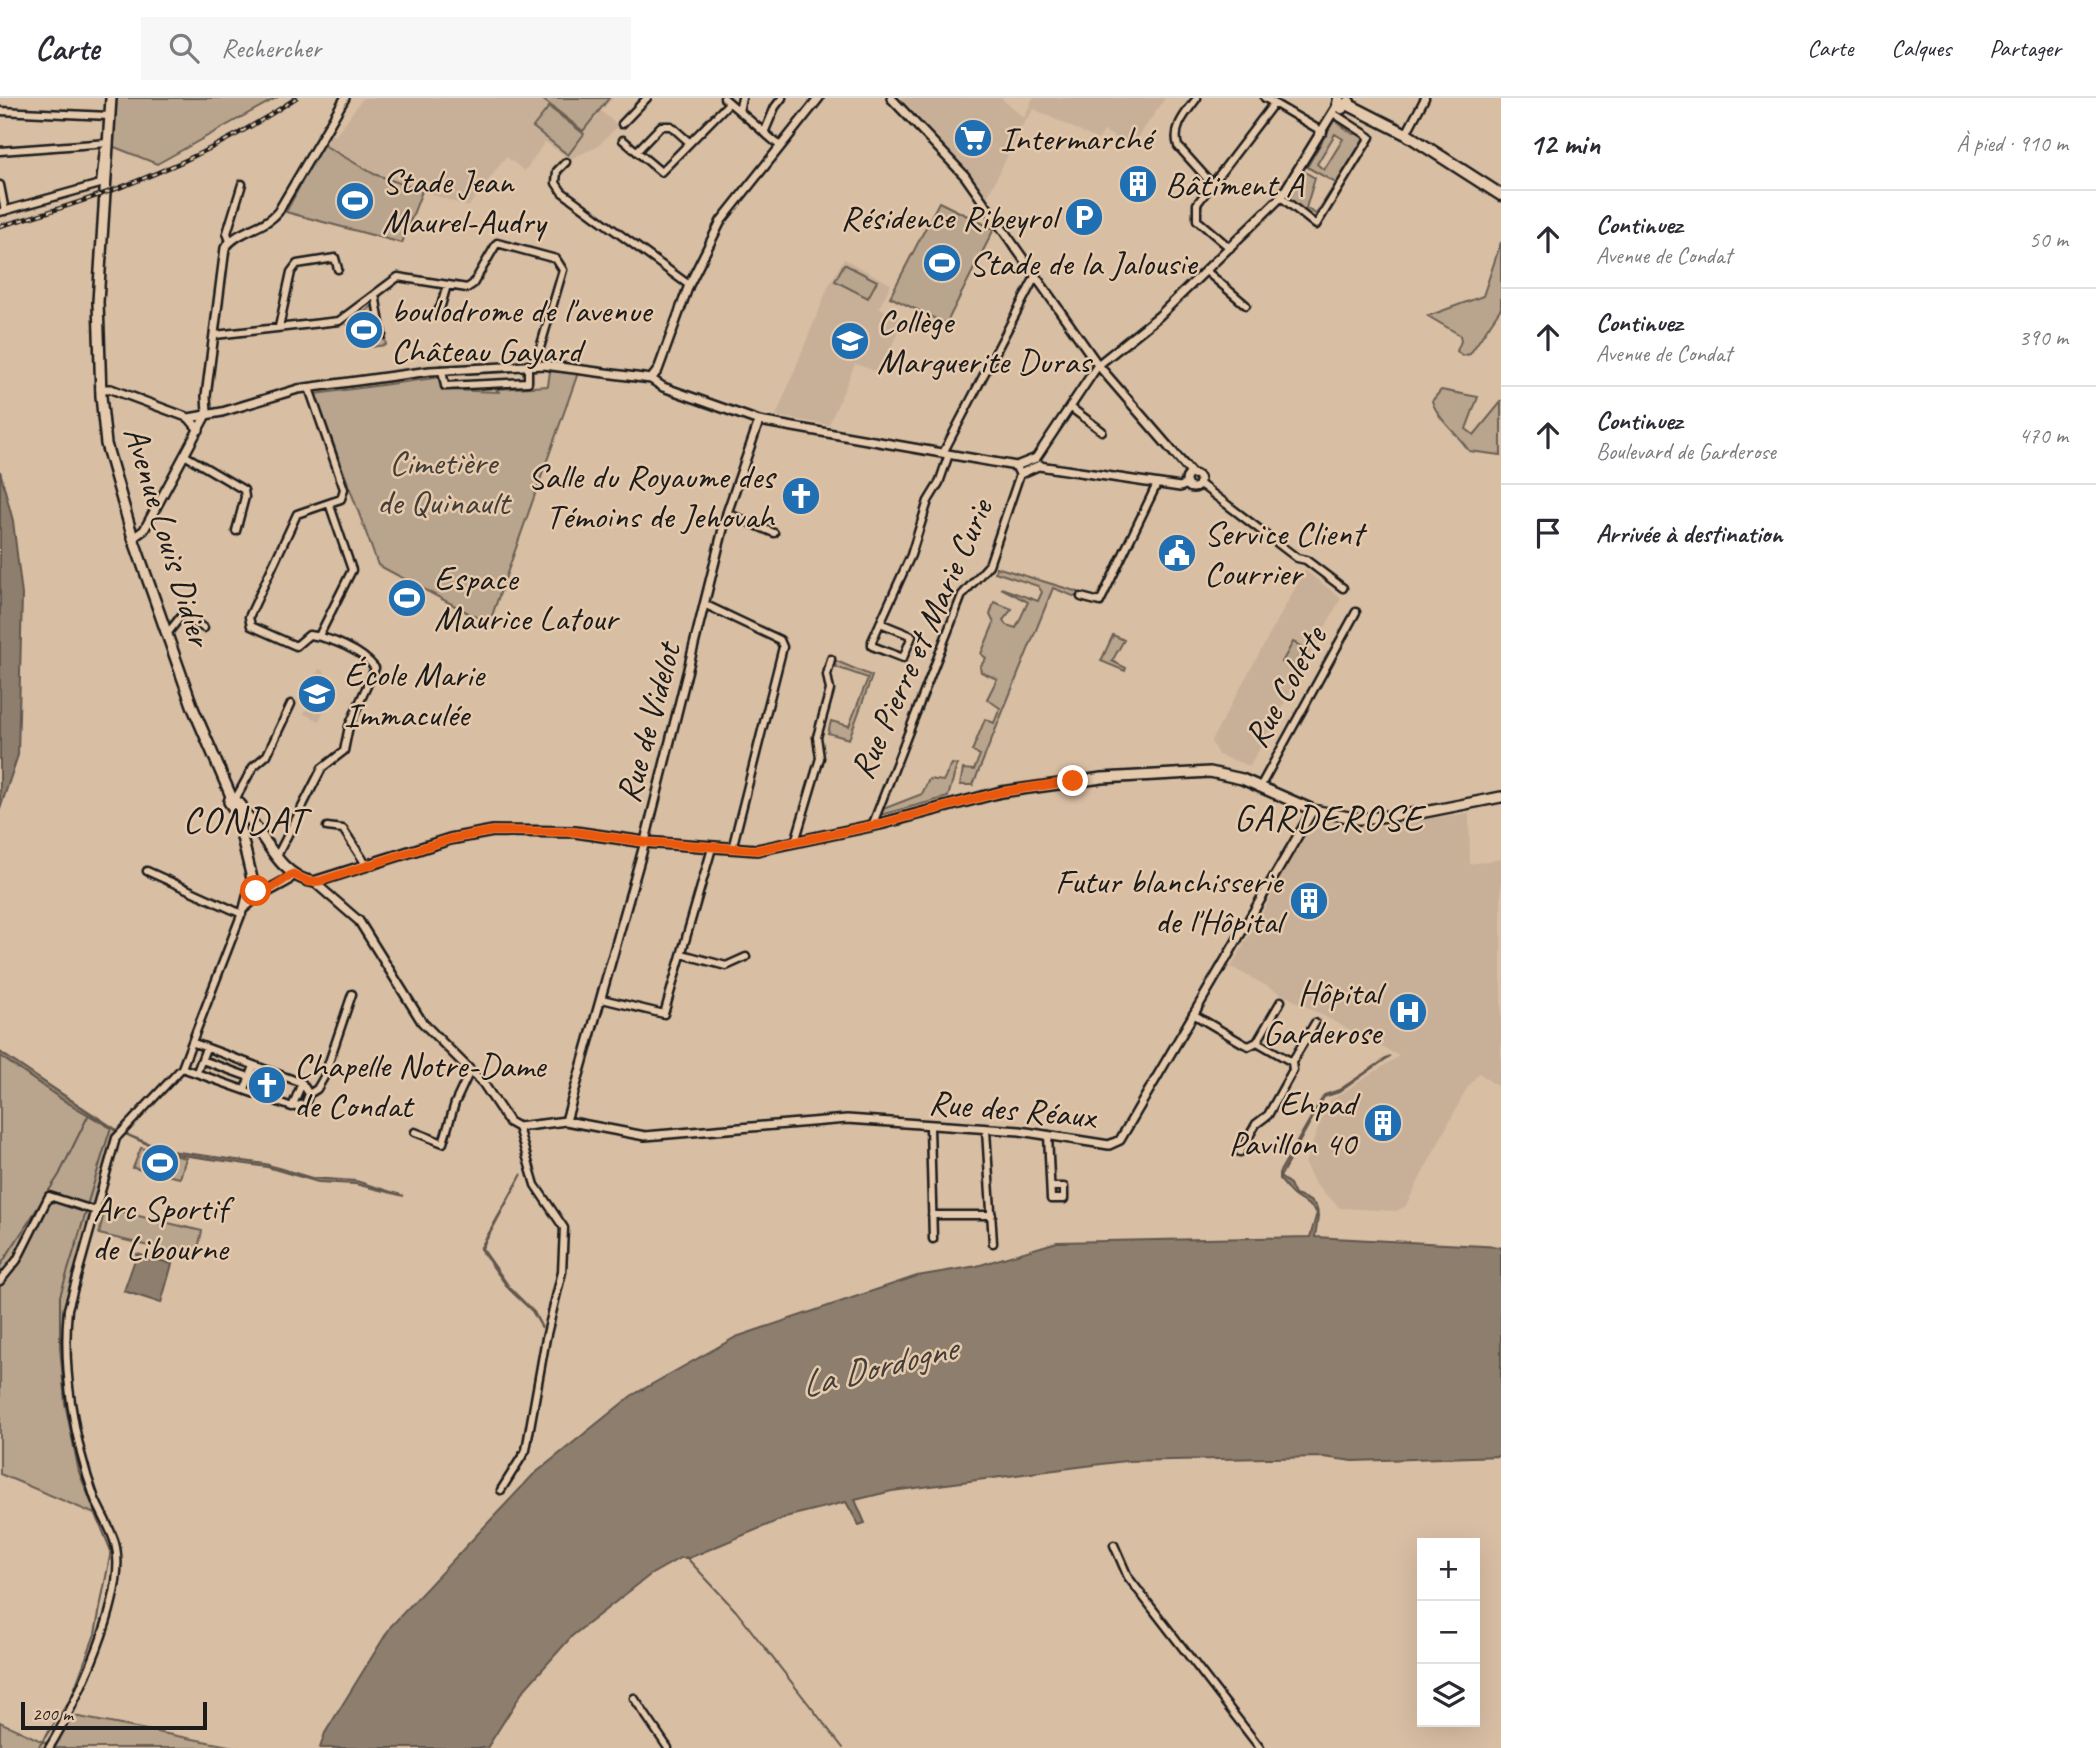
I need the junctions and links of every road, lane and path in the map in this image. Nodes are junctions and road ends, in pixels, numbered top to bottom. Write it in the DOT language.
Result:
graph roads {
  1 [pos="111,98"];
  2 [pos="345,98"];
  3 [pos="647,98"];
  4 [pos="742,98"];
  5 [pos="782,98"];
  6 [pos="819,98"];
  7 [pos="891,98"];
  8 [pos="1197,98"];
  9 [pos="1265,98"];
  10 [pos="1425,98"];
  11 [pos="727,100"];
  12 [pos="1274,103"];
  13 [pos="1339,103"];
  14 [pos="0,111"];
  15 [pos="739,111"];
  16 [pos="109,116"];
  17 [pos="622,124"];
  18 [pos="1323,132"];
  19 [pos="764,133"];
  20 [pos="1406,134"];
  21 [pos="623,140"];
  22 [pos="689,142"];
  23 [pos="108,143"];
  24 [pos="780,146"];
  25 [pos="0,151"];
  26 [pos="637,151"];
  27 [pos="566,162"];
  28 [pos="242,184"];
  29 [pos="1212,184"];
  30 [pos="0,185"];
  31 [pos="103,185"];
  32 [pos="1501,195"];
  33 [pos="1281,197"];
  34 [pos="2,212"];
  35 [pos="230,241"];
  36 [pos="1230,248"];
  37 [pos="338,269"];
  38 [pos="1206,271"];
  39 [pos="1036,275"];
  40 [pos="447,285"];
  41 [pos="689,285"];
  42 [pos="375,294"];
  43 [pos="1246,305"];
  44 [pos="436,314"];
  45 [pos="279,327"];
  46 [pos="215,335"];
  47 [pos="382,335"];
  48 [pos="531,365"];
  49 [pos="1098,365"];
  50 [pos="494,367"];
  51 [pos="442,370"];
  52 [pos="651,379"];
  53 [pos="494,383"];
  54 [pos="309,388"];
  55 [pos="100,389"];
  56 [pos="1070,408"];
  57 [pos="208,413"];
  58 [pos="190,418"];
  59 [pos="759,421"];
  60 [pos="199,430"];
  61 [pos="1102,431"];
  62 [pos="946,453"];
  63 [pos="186,456"];
  64 [pos="1038,462"];
  65 [pos="1018,470"];
  66 [pos="1192,474"];
  67 [pos="1157,484"];
  68 [pos="1187,484"];
  69 [pos="1200,484"];
  70 [pos="329,503"];
  71 [pos="727,513"];
  72 [pos="236,531"];
  73 [pos="774,533"];
  74 [pos="133,538"];
  75 [pos="1343,588"];
  76 [pos="1081,597"];
  77 [pos="706,605"];
  78 [pos="1356,612"];
  79 [pos="880,623"];
  80 [pos="204,628"];
  81 [pos="167,634"];
  82 [pos="319,636"];
  83 [pos="838,670"];
  84 [pos="291,704"];
  85 [pos="1260,787"];
  86 [pos="234,797"];
  87 [pos="1501,797"];
  88 [pos="238,810"];
  89 [pos="1312,810"];
  90 [pos="872,826"];
  91 [pos="327,827"];
  92 [pos="644,842"];
  93 [pos="795,842"];
  94 [pos="712,848"];
  95 [pos="732,849"];
  96 [pos="277,856"];
  97 [pos="367,866"];
  98 [pos="147,871"];
  99 [pos="293,874"];
  100 [pos="251,878"];
  101 [pos="314,882"];
  102 [pos="262,894"];
  103 [pos="243,912"];
  104 [pos="682,954"];
  105 [pos="746,957"];
  106 [pos="352,994"];
  107 [pos="602,999"];
  108 [pos="1281,1001"];
  109 [pos="1193,1014"];
  110 [pos="1315,1023"];
  111 [pos="1257,1042"];
  112 [pos="194,1043"];
  113 [pos="206,1048"];
  114 [pos="202,1060"];
  115 [pos="1292,1062"];
  116 [pos="254,1066"];
  117 [pos="182,1068"];
  118 [pos="470,1071"];
  119 [pos="197,1072"];
  120 [pos="249,1077"];
  121 [pos="302,1083"];
  122 [pos="244,1089"];
  123 [pos="309,1094"];
  124 [pos="292,1107"];
  125 [pos="566,1121"];
  126 [pos="518,1127"];
  127 [pos="930,1128"];
  128 [pos="986,1130"];
  129 [pos="415,1132"];
  130 [pos="1048,1135"];
  131 [pos="1240,1152"];
  132 [pos="1051,1187"];
  133 [pos="96,1211"];
  134 [pos="992,1214"];
  135 [pos="932,1215"];
  136 [pos="933,1239"];
  137 [pos="993,1243"];
  138 [pos="0,1281"];
  139 [pos="501,1490"];
  140 [pos="1114,1545"];
  141 [pos="634,1698"];
  142 [pos="49,1748"];
  143 [pos="668,1748"];
  144 [pos="1260,1748"];
  1 -- 16 [label="main road, Avenue Louis Didier"];
  2 -- 35 [label="street"];
  3 -- 17 [label="street"];
  4 -- 15 [label="street"];
  5 -- 19 [label="street"];
  6 -- 24 [label="street"];
  7 -- 39 [label="street"];
  8 -- 29 [label="street"];
  9 -- 12 [label="street"];
  10 -- 20 [label="street"];
  11 -- 15 [label="street"];
  11 -- 22 [label="street"];
  12 -- 18 [label="street"];
  12 -- 29 [label="street"];
  13 -- 18 [label="street"];
  13 -- 20 [label="main road"];
  13 -- 33 [label="street"];
  14 -- 16 [label="street"];
  15 -- 19 [label="street"];
  16 -- 23 [label="main road, Avenue Louis Didier"];
  18 -- 33 [label="street"];
  19 -- 24 [label="street"];
  20 -- 32 [label="main road"];
  21 -- 26 [label="street"];
  22 -- 26 [label="street"];
  22 -- 26 [label="street"];
  23 -- 25 [label="street"];
  23 -- 31 [label="main road, Avenue Louis Didier"];
  24 -- 41 [label="street"];
  27 -- 41 [label="street"];
  28 -- 35 [label="street"];
  29 -- 36 [label="street"];
  30 -- 34 [label="street"];
  31 -- 34 [label="street"];
  31 -- 55 [label="main road, Avenue Louis Didier"];
  33 -- 36 [label="street"];
  35 -- 46 [label="street"];
  36 -- 38 [label="street"];
  37 -- 45 [label="street"];
  38 -- 43 [label="street"];
  38 -- 49 [label="street"];
  39 -- 49 [label="street"];
  39 -- 62 [label="street"];
  40 -- 42 [label="street"];
  40 -- 44 [label="street"];
  40 -- 48 [label="street"];
  41 -- 52 [label="street"];
  42 -- 45 [label="street"];
  42 -- 47 [label="street"];
  45 -- 46 [label="street"];
  46 -- 57 [label="street"];
  48 -- 50 [label="street"];
  48 -- 52 [label="street"];
  48 -- 53 [label="street"];
  49 -- 56 [label="street"];
  49 -- 66 [label="street"];
  50 -- 51 [label="street"];
  50 -- 53 [label="street"];
  51 -- 53 [label="street"];
  51 -- 54 [label="street"];
  52 -- 59 [label="street"];
  54 -- 57 [label="street"];
  54 -- 70 [label="street"];
  55 -- 58 [label="street"];
  55 -- 74 [label="main road, Avenue Louis Didier"];
  56 -- 61 [label="street"];
  56 -- 64 [label="street"];
  57 -- 58 [label="street"];
  57 -- 60 [label="street"];
  58 -- 60 [label="street"];
  59 -- 62 [label="street"];
  59 -- 71 [label="street, Rue de Videlot"];
  60 -- 63 [label="street"];
  62 -- 65 [label="street"];
  62 -- 79 [label="street"];
  63 -- 72 [label="street"];
  63 -- 74 [label="street"];
  64 -- 65 [label="street"];
  64 -- 67 [label="street"];
  65 -- 90 [label="street, Rue Pierre et Marie Curie"];
  66 -- 68 [label="street"];
  66 -- 69 [label="street"];
  67 -- 68 [label="street"];
  67 -- 76 [label="street"];
  68 -- 69 [label="street"];
  69 -- 75 [label="street"];
  70 -- 82 [label="street"];
  70 -- 82 [label="street"];
  71 -- 73 [label="street"];
  71 -- 77 [label="street, Rue de Videlot"];
  74 -- 81 [label="main road, Avenue Louis Didier"];
  77 -- 92 [label="street, Rue de Videlot"];
  77 -- 95 [label="street"];
  78 -- 85 [label="street, Rue Colette"];
  79 -- 79 [label="street"];
  80 -- 81 [label="street"];
  81 -- 86 [label="main road, Avenue Louis Didier"];
  82 -- 96 [label="street"];
  83 -- 93 [label="street"];
  84 -- 86 [label="street"];
  85 -- 89 [label="main road"];
  85 -- 90 [label="main road"];
  86 -- 88 [label="main road, Avenue Louis Didier"];
  87 -- 89 [label="main road"];
  88 -- 96 [label="main road, Avenue Louis Didier"];
  88 -- 100 [label="main road"];
  89 -- 109 [label="street, Rue des Réaux"];
  90 -- 93 [label="main road"];
  91 -- 97 [label="street"];
  92 -- 94 [label="main road"];
  92 -- 97 [label="main road"];
  92 -- 107 [label="street, Rue de Videlot"];
  93 -- 95 [label="main road"];
  94 -- 95 [label="main road"];
  94 -- 104 [label="street"];
  96 -- 99 [label="main road, Avenue Louis Didier"];
  97 -- 101 [label="main road"];
  98 -- 103 [label="street"];
  99 -- 101 [label="main road, Avenue Louis Didier"];
  99 -- 102 [label="main road"];
  100 -- 102 [label="main road"];
  100 -- 103 [label="street"];
  101 -- 118 [label="street"];
  102 -- 103 [label="street"];
  103 -- 112 [label="street"];
  104 -- 105 [label="street"];
  104 -- 107 [label="street"];
  106 -- 123 [label="street"];
  107 -- 125 [label="street, Rue de Videlot"];
  108 -- 111 [label="street"];
  109 -- 111 [label="street"];
  109 -- 130 [label="street, Rue des Réaux"];
  110 -- 115 [label="street"];
  111 -- 115 [label="street"];
  112 -- 113 [label="street"];
  112 -- 117 [label="street"];
  113 -- 114 [label="street"];
  113 -- 116 [label="street"];
  114 -- 119 [label="street"];
  114 -- 120 [label="street"];
  115 -- 131 [label="street"];
  116 -- 120 [label="street"];
  116 -- 121 [label="street"];
  117 -- 119 [label="street"];
  117 -- 133 [label="street"];
  118 -- 126 [label="street"];
  118 -- 129 [label="street"];
  119 -- 122 [label="street"];
  120 -- 122 [label="street"];
  121 -- 123 [label="street"];
  121 -- 124 [label="street"];
  122 -- 124 [label="street"];
  123 -- 124 [label="street"];
  125 -- 126 [label="street, Rue des Réaux"];
  125 -- 127 [label="street, Rue des Réaux"];
  126 -- 139 [label="street"];
  127 -- 128 [label="street, Rue des Réaux"];
  127 -- 135 [label="street"];
  128 -- 130 [label="street, Rue des Réaux"];
  128 -- 134 [label="street"];
  130 -- 132 [label="street"];
  133 -- 138 [label="street"];
  133 -- 142 [label="street"];
  134 -- 135 [label="street"];
  134 -- 137 [label="street"];
  135 -- 136 [label="street"];
  140 -- 144 [label="street"];
  141 -- 143 [label="street"];
}
